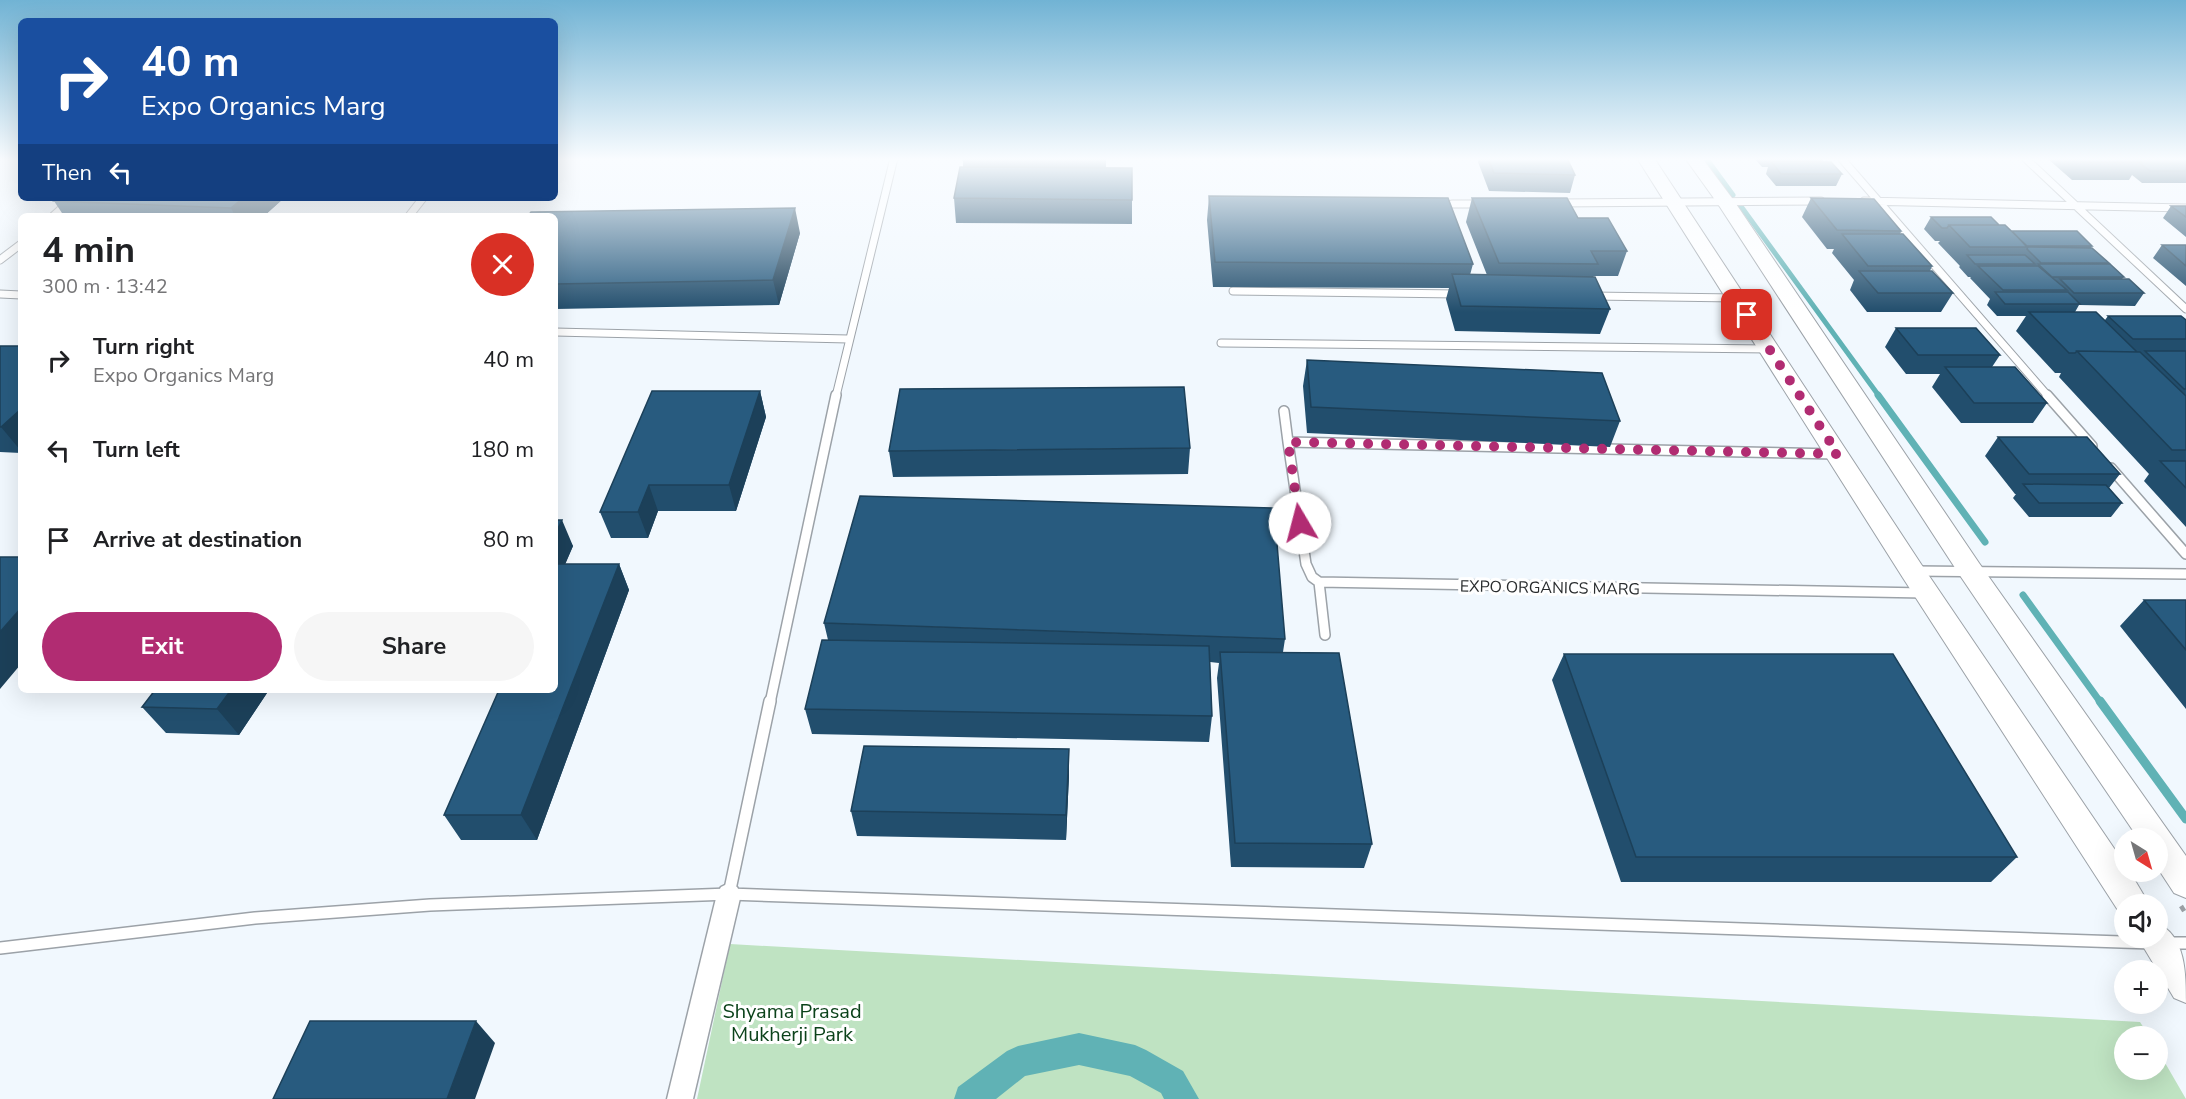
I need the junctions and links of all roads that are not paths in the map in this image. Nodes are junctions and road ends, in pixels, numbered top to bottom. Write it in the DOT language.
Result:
graph roads {
  1 [pos="881,209"];
  2 [pos="1678,209"];
  3 [pos="1731,209"];
  4 [pos="1887,209"];
  5 [pos="2081,209"];
  6 [pos="18,245"];
  7 [pos="0,260"];
  8 [pos="1233,291"];
  9 [pos="0,294"];
  10 [pos="1468,294"];
  11 [pos="18,295"];
  12 [pos="1586,296"];
  13 [pos="1736,298"];
  14 [pos="2185,307"];
  15 [pos="558,332"];
  16 [pos="848,339"];
  17 [pos="1221,343"];
  18 [pos="1769,349"];
  19 [pos="1284,411"];
  20 [pos="1288,442"];
  21 [pos="1838,454"];
  22 [pos="2100,454"];
  23 [pos="2108,464"];
  24 [pos="2186,554"];
  25 [pos="1912,570"];
  26 [pos="1970,570"];
  27 [pos="2186,574"];
  28 [pos="1319,582"];
  29 [pos="1927,593"];
  30 [pos="1324,635"];
  31 [pos="2148,828"];
  32 [pos="2168,857"];
  33 [pos="2186,883"];
  34 [pos="729,894"];
  35 [pos="2126,894"];
  36 [pos="2114,939"];
  37 [pos="2168,943"];
  38 [pos="0,948"];
  39 [pos="2186,986"];
  40 [pos="680,1099"];
  1 -- 16 [label="lane"];
  2 -- 13 [label="street"];
  3 -- 26 [label="street"];
  4 -- 22 [label="lane"];
  5 -- 14 [label="lane"];
  6 -- 7 [label="lane"];
  8 -- 10 [label="lane"];
  9 -- 11 [label="lane"];
  12 -- 13 [label="lane"];
  13 -- 18 [label="street"];
  15 -- 16 [label="lane"];
  16 -- 34 [label="lane"];
  17 -- 18 [label="lane"];
  18 -- 21 [label="street"];
  19 -- 20 [label="lane"];
  20 -- 21 [label="lane"];
  20 -- 28 [label="lane"];
  21 -- 25 [label="street"];
  23 -- 24 [label="lane"];
  25 -- 26 [label="lane"];
  25 -- 29 [label="street"];
  26 -- 27 [label="lane"];
  26 -- 31 [label="street"];
  28 -- 29 [label="lane, EXPO ORGANICS MARG"];
  28 -- 30 [label="lane"];
  29 -- 35 [label="street"];
  32 -- 33 [label="street"];
  34 -- 36 [label="lane"];
  34 -- 38 [label="lane"];
  34 -- 40 [label="street"];
  37 -- 39 [label="street"];
}
